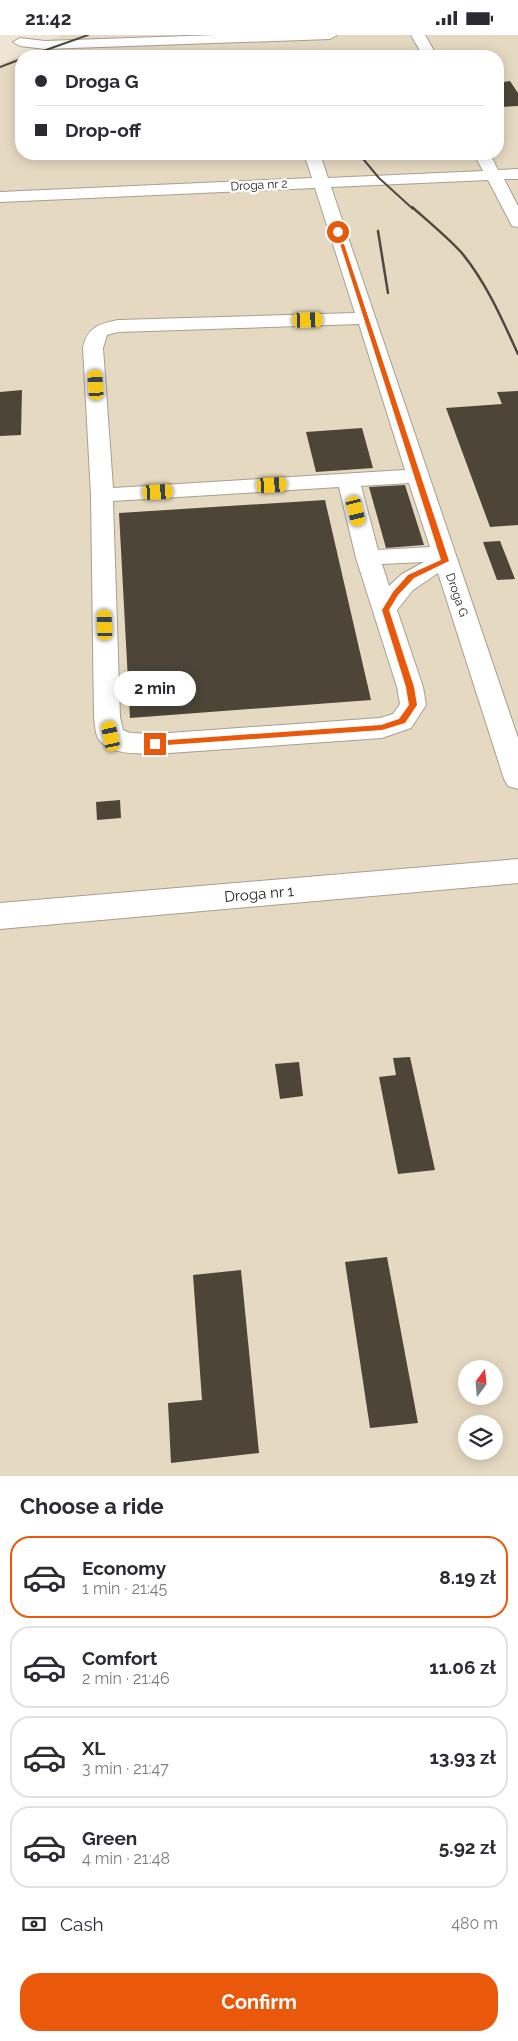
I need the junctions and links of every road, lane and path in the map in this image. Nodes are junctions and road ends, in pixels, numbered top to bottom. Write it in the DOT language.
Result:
graph roads {
  1 [pos="35,35"];
  2 [pos="330,35"];
  3 [pos="418,35"];
  4 [pos="20,41"];
  5 [pos="7,47"];
  6 [pos="427,50"];
  7 [pos="314,160"];
  8 [pos="485,160"];
  9 [pos="518,173"];
  10 [pos="493,175"];
  11 [pos="321,182"];
  12 [pos="0,197"];
  13 [pos="518,222"];
  14 [pos="366,318"];
  15 [pos="418,476"];
  16 [pos="348,480"];
  17 [pos="102,495"];
  18 [pos="444,557"];
  19 [pos="368,558"];
  20 [pos="385,610"];
  21 [pos="518,779"];
  22 [pos="518,871"];
  23 [pos="0,917"];
  1 -- 4 [label="street"];
  2 -- 4 [label="street"];
  3 -- 6 [label="street"];
  4 -- 5 [label="street"];
  7 -- 11 [label="street, Droga G"];
  8 -- 10 [label="street"];
  9 -- 10 [label="street, Droga nr 2"];
  10 -- 11 [label="street, Droga nr 2"];
  10 -- 13 [label="street"];
  11 -- 12 [label="street, Droga nr 2"];
  11 -- 14 [label="street, Droga G"];
  14 -- 15 [label="street, Droga G"];
  14 -- 17 [label="street"];
  15 -- 16 [label="street"];
  15 -- 18 [label="street, Droga G"];
  16 -- 17 [label="street"];
  16 -- 19 [label="street"];
  17 -- 20 [label="street"];
  18 -- 19 [label="street"];
  18 -- 20 [label="street"];
  18 -- 21 [label="street, Droga G"];
  19 -- 20 [label="street"];
  22 -- 23 [label="street, Droga nr 1"];
}
